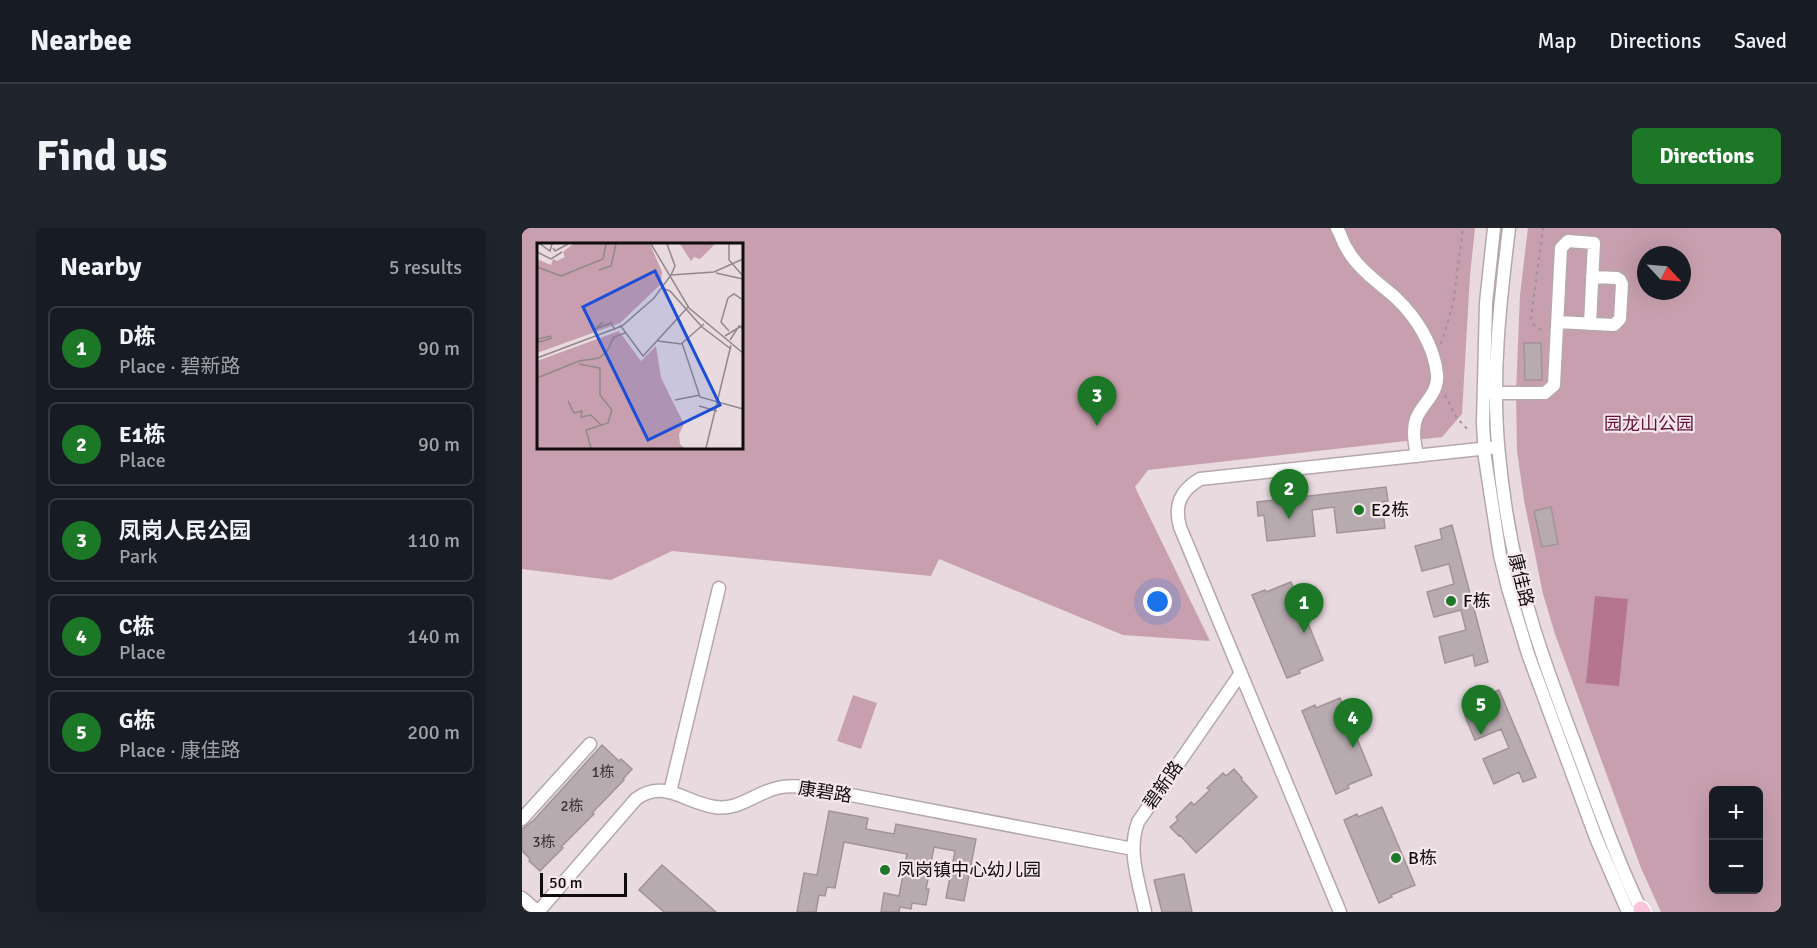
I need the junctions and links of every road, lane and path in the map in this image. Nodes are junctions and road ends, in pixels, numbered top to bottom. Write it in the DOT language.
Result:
graph roads {
  1 [pos="1337,228"];
  2 [pos="1463,228"];
  3 [pos="1494,228"];
  4 [pos="1509,228"];
  5 [pos="1543,228"];
  6 [pos="1592,277"];
  7 [pos="1558,322"];
  8 [pos="1590,324"];
  9 [pos="1541,330"];
  10 [pos="1435,364"];
  11 [pos="1437,386"];
  12 [pos="1483,393"];
  13 [pos="1497,393"];
  14 [pos="1470,432"];
  15 [pos="1498,447"];
  16 [pos="1484,448"];
  17 [pos="1417,456"];
  18 [pos="719,588"];
  19 [pos="1241,673"];
  20 [pos="590,744"];
  21 [pos="670,792"];
  22 [pos="522,819"];
  23 [pos="1133,849"];
  24 [pos="522,898"];
  25 [pos="1633,910"];
  26 [pos="538,912"];
  27 [pos="1146,912"];
  28 [pos="1340,912"];
  1 -- 10 [label="street"];
  2 -- 10 [label="path"];
  3 -- 12 [label="street, 康佳路"];
  4 -- 13 [label="street, 康佳路"];
  5 -- 9 [label="path"];
  6 -- 7 [label="street"];
  6 -- 8 [label="street"];
  6 -- 8 [label="street"];
  7 -- 8 [label="street"];
  7 -- 13 [label="street"];
  10 -- 11 [label="street"];
  11 -- 14 [label="path"];
  11 -- 17 [label="street"];
  12 -- 13 [label="street"];
  12 -- 16 [label="street, 康佳路"];
  13 -- 15 [label="street, 康佳路"];
  15 -- 16 [label="street"];
  15 -- 25 [label="street, 康佳路"];
  16 -- 17 [label="street"];
  16 -- 25 [label="street, 康佳路"];
  17 -- 19 [label="street"];
  18 -- 21 [label="street"];
  19 -- 23 [label="street, 碧新路"];
  19 -- 28 [label="street"];
  20 -- 22 [label="street"];
  21 -- 23 [label="street, 康碧路"];
  21 -- 26 [label="street, 康碧路"];
  23 -- 27 [label="street, 碧新路"];
  24 -- 26 [label="street"];
}
